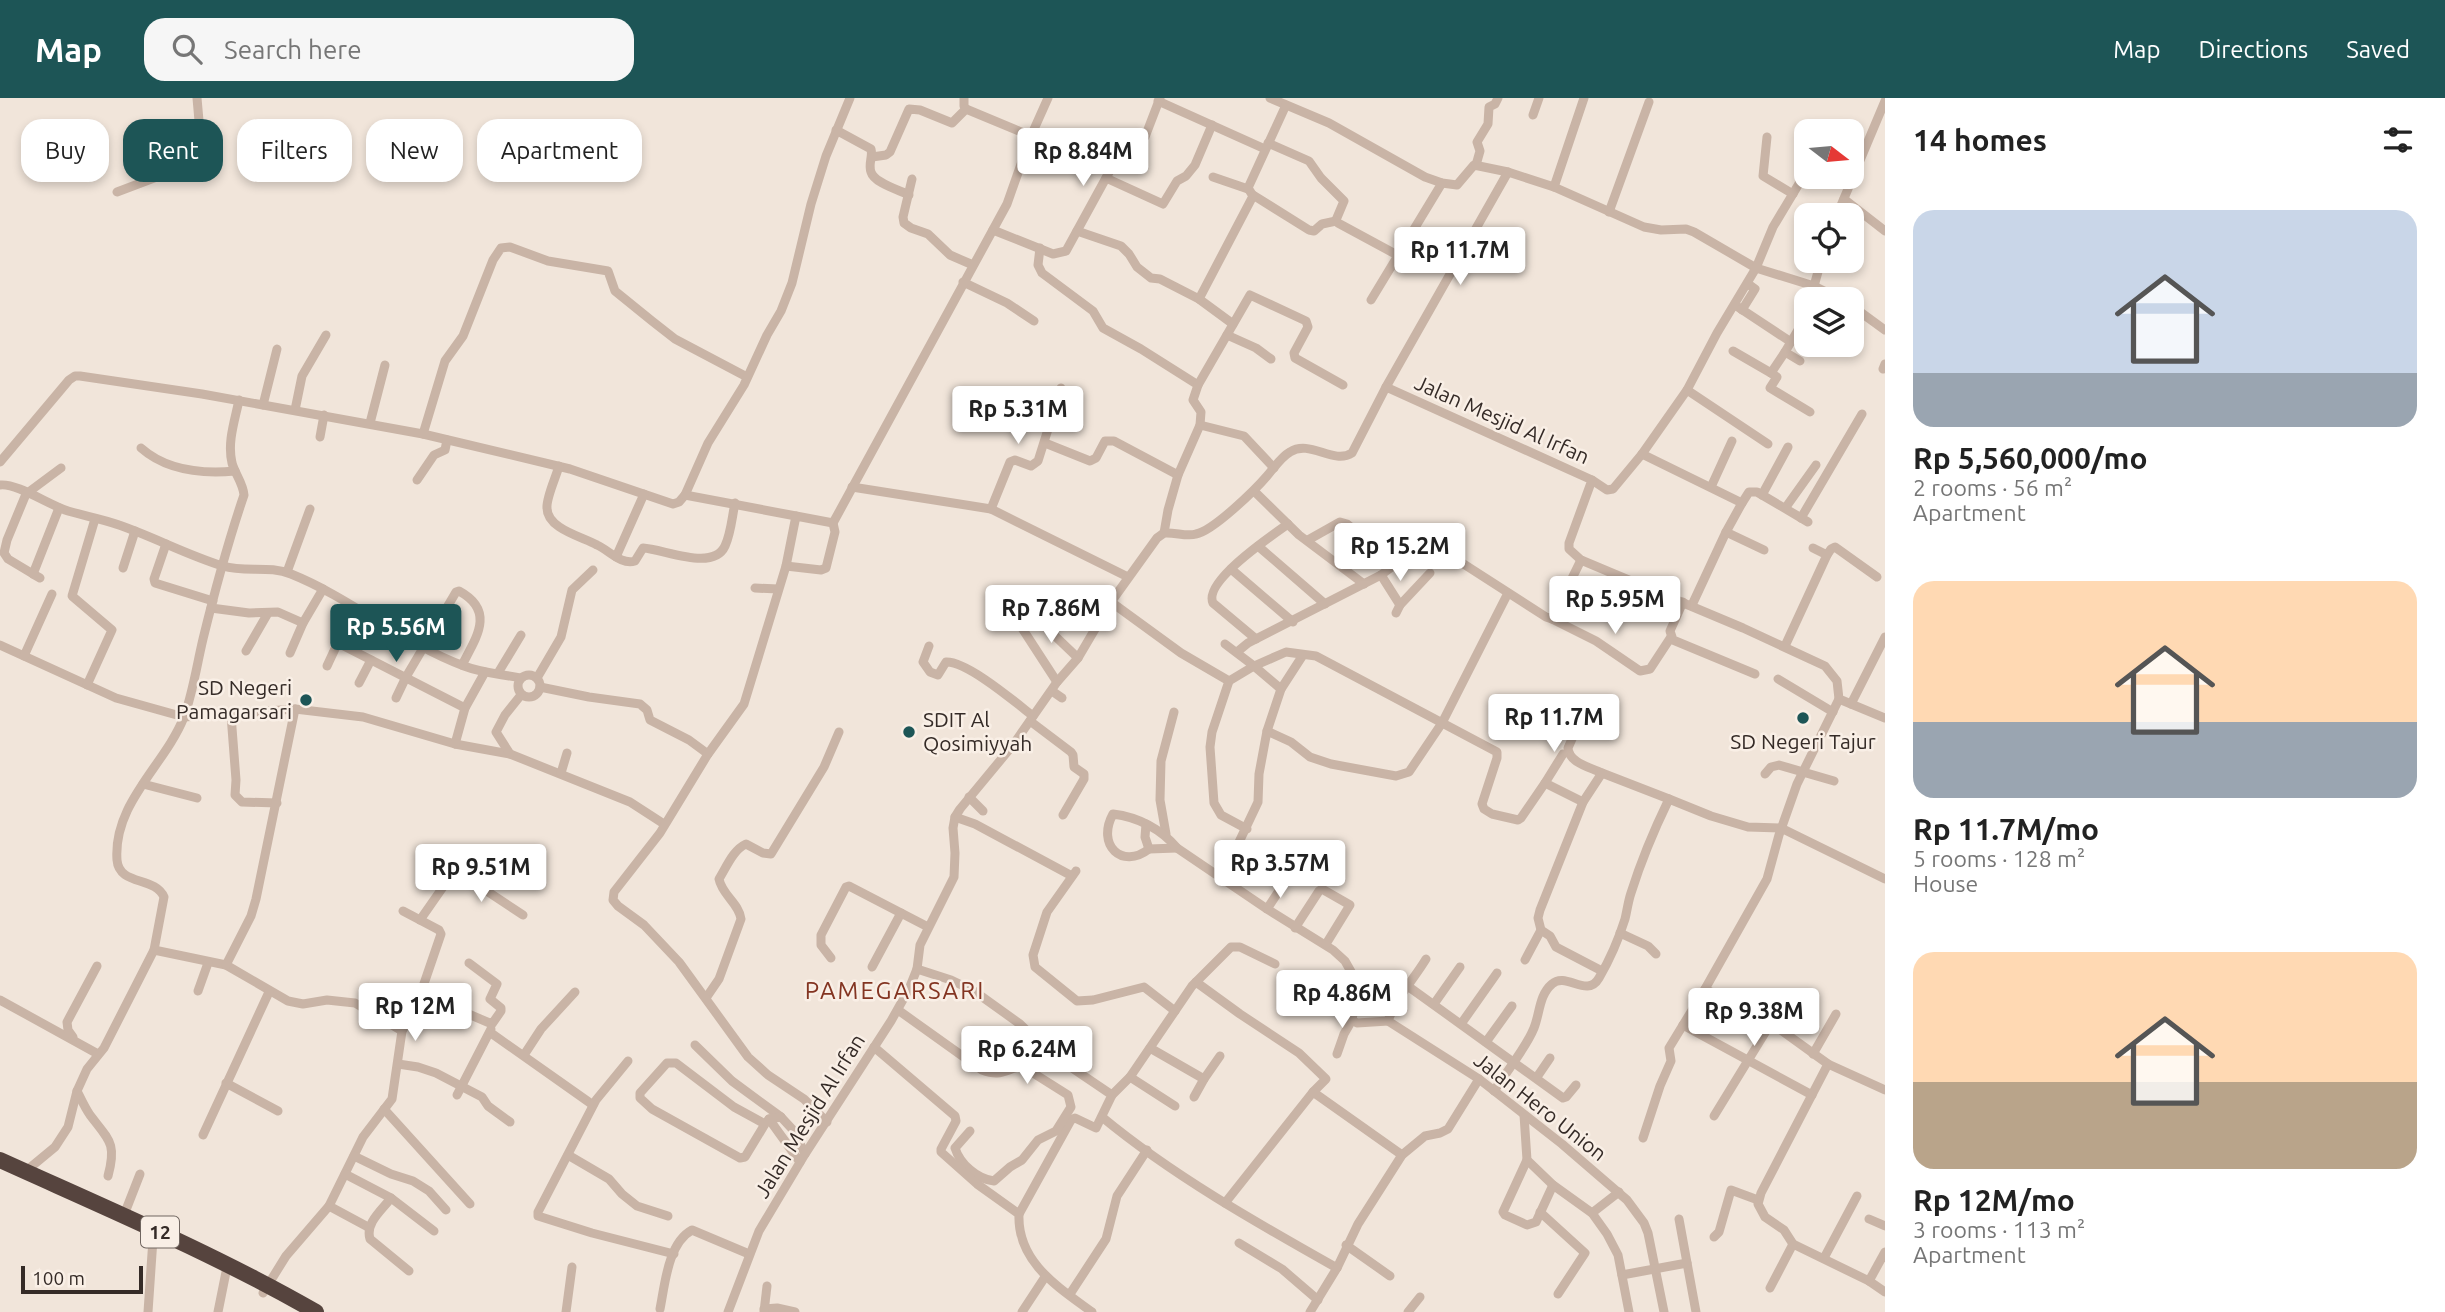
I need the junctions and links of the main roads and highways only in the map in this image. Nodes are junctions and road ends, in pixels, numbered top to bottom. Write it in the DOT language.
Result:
graph roads {
  1 [pos="0,1160"];
  2 [pos="0,1170"];
  3 [pos="91,1205"];
  4 [pos="226,1270"];
  5 [pos="308,1311"];
  1 -- 3 [label="highway, 12"];
  2 -- 3 [label="highway, 12"];
  3 -- 4 [label="highway, 12"];
  3 -- 4 [label="highway, 12"];
  4 -- 5 [label="highway, 12"];
}
